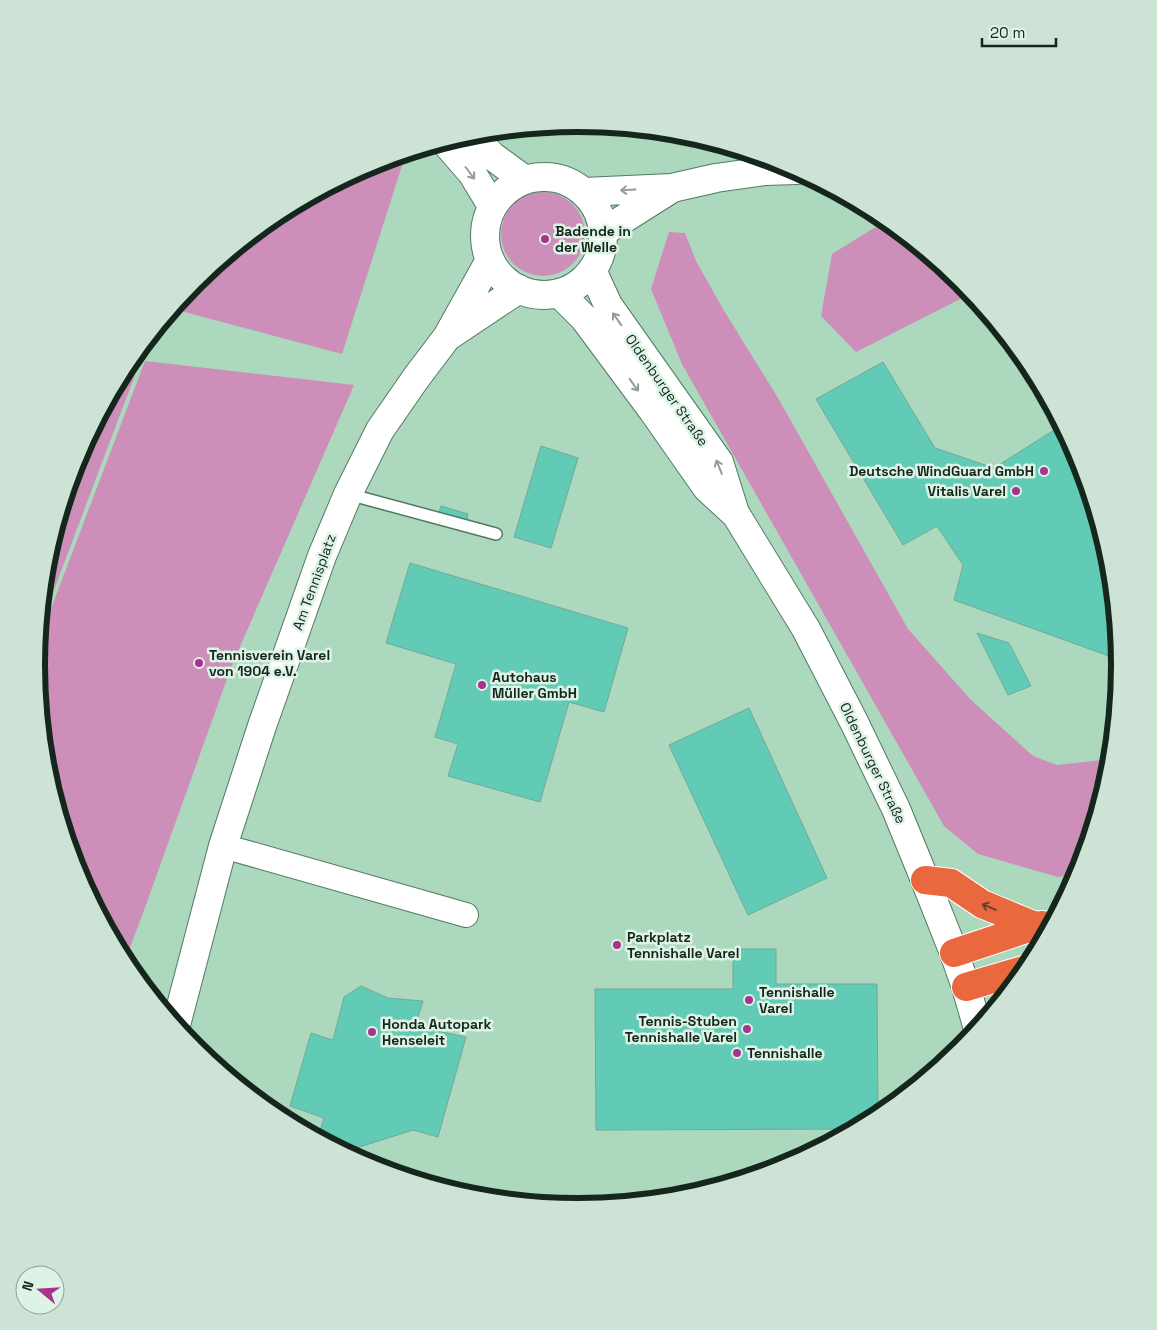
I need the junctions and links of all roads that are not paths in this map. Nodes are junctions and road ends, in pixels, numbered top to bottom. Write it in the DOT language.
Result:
graph roads {
  1 [pos="478,141"];
  2 [pos="449,148"];
  3 [pos="779,171"];
  4 [pos="525,180"];
  5 [pos="672,188"];
  6 [pos="584,192"];
  7 [pos="492,206"];
  8 [pos="603,232"];
  9 [pos="490,260"];
  10 [pos="592,270"];
  11 [pos="519,289"];
  12 [pos="559,293"];
  13 [pos="447,337"];
  14 [pos="348,494"];
  15 [pos="735,513"];
  16 [pos="496,534"];
  17 [pos="223,846"];
  18 [pos="925,880"];
  19 [pos="466,915"];
  20 [pos="1043,925"];
  21 [pos="954,953"];
  22 [pos="1014,973"];
  23 [pos="966,987"];
  24 [pos="178,1018"];
  25 [pos="976,1021"];
  1 -- 4 [label="main road"];
  2 -- 7 [label="main road, one-way"];
  3 -- 5 [label="main road"];
  4 -- 6 [label="main road"];
  4 -- 7 [label="main road"];
  5 -- 6 [label="main road, one-way"];
  5 -- 8 [label="main road"];
  6 -- 8 [label="main road"];
  7 -- 9 [label="main road"];
  8 -- 10 [label="main road"];
  9 -- 11 [label="main road"];
  9 -- 13 [label="main road, Am Tennisplatz"];
  10 -- 12 [label="main road"];
  15 -- 10 [label="main road, Oldenburger Straße, one-way"];
  11 -- 12 [label="main road"];
  11 -- 13 [label="main road, Am Tennisplatz"];
  12 -- 15 [label="main road, Oldenburger Straße, one-way"];
  13 -- 14 [label="main road, Am Tennisplatz"];
  14 -- 16 [label="lane"];
  14 -- 17 [label="main road, Am Tennisplatz"];
  15 -- 18 [label="main road, Oldenburger Straße"];
  17 -- 19 [label="street"];
  17 -- 24 [label="main road, Am Tennisplatz"];
  20 -- 18 [label="highway, one-way"];
  18 -- 21 [label="main road, Oldenburger Straße"];
  20 -- 21 [label="highway"];
  21 -- 23 [label="main road, Oldenburger Straße"];
  22 -- 23 [label="highway"];
  23 -- 25 [label="main road, Oldenburger Straße"];
}
